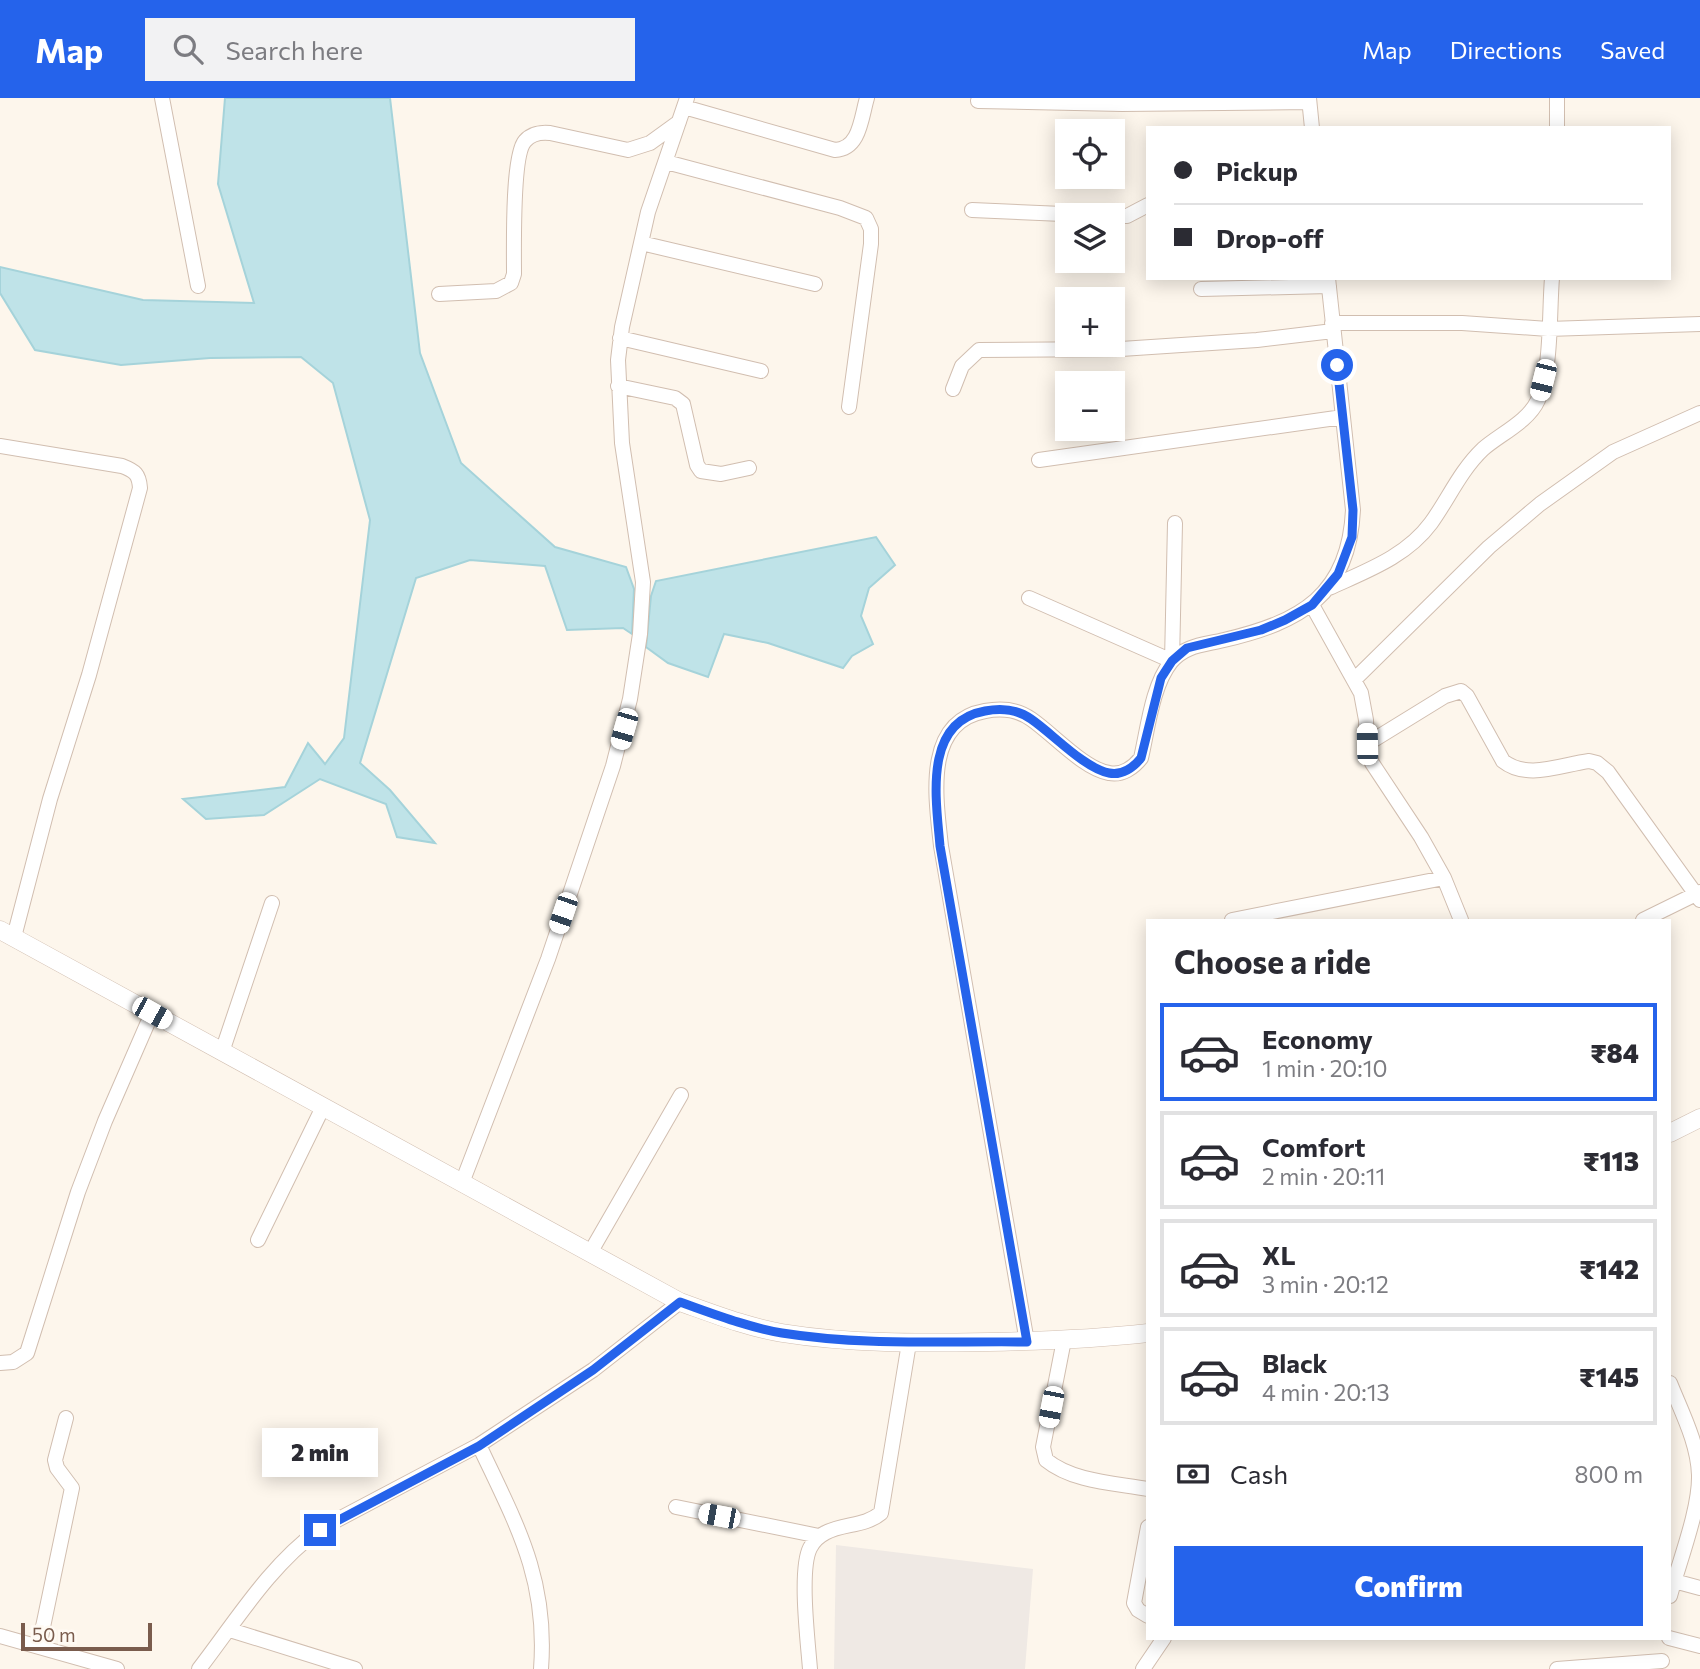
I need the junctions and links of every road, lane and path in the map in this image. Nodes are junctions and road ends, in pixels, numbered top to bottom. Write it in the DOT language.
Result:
graph roads {
  1 [pos="162,98"];
  2 [pos="867,98"];
  3 [pos="1557,98"];
  4 [pos="1309,100"];
  5 [pos="978,101"];
  6 [pos="683,109"];
  7 [pos="1312,126"];
  8 [pos="1557,126"];
  9 [pos="666,162"];
  10 [pos="1146,206"];
  11 [pos="972,210"];
  12 [pos="1055,214"];
  13 [pos="1125,216"];
  14 [pos="641,243"];
  15 [pos="1552,280"];
  16 [pos="1329,282"];
  17 [pos="814,284"];
  18 [pos="198,286"];
  19 [pos="1201,289"];
  20 [pos="439,294"];
  21 [pos="1700,324"];
  22 [pos="1333,327"];
  23 [pos="1548,329"];
  24 [pos="620,338"];
  25 [pos="761,370"];
  26 [pos="618,386"];
  27 [pos="953,390"];
  28 [pos="849,407"];
  29 [pos="1700,413"];
  30 [pos="1343,417"];
  31 [pos="0,446"];
  32 [pos="1039,460"];
  33 [pos="749,468"];
  34 [pos="1175,523"];
  35 [pos="1328,589"];
  36 [pos="1029,598"];
  37 [pos="1312,605"];
  38 [pos="1172,661"];
  39 [pos="1355,679"];
  40 [pos="1367,744"];
  41 [pos="1444,878"];
  42 [pos="1699,896"];
  43 [pos="272,903"];
  44 [pos="1237,919"];
  45 [pos="1457,919"];
  46 [pos="1645,919"];
  47 [pos="7,934"];
  48 [pos="152,1013"];
  49 [pos="222,1052"];
  50 [pos="681,1096"];
  51 [pos="323,1107"];
  52 [pos="1700,1118"];
  53 [pos="1671,1132"];
  54 [pos="462,1183"];
  55 [pos="258,1240"];
  56 [pos="590,1253"];
  57 [pos="680,1302"];
  58 [pos="1146,1333"];
  59 [pos="1064,1340"];
  60 [pos="1027,1342"];
  61 [pos="909,1343"];
  62 [pos="0,1363"];
  63 [pos="1671,1385"];
  64 [pos="66,1418"];
  65 [pos="479,1446"];
  66 [pos="1698,1452"];
  67 [pos="1146,1489"];
  68 [pos="676,1507"];
  69 [pos="819,1536"];
  70 [pos="1146,1538"];
  71 [pos="1673,1574"];
  72 [pos="1700,1588"];
  73 [pos="1146,1615"];
  74 [pos="229,1630"];
  75 [pos="0,1636"];
  76 [pos="1671,1639"];
  77 [pos="1163,1640"];
  78 [pos="1662,1640"];
  79 [pos="39,1646"];
  80 [pos="1700,1646"];
  81 [pos="1662,1665"];
  82 [pos="117,1669"];
  83 [pos="200,1669"];
  84 [pos="355,1669"];
  85 [pos="541,1669"];
  86 [pos="810,1669"];
  87 [pos="1143,1669"];
  88 [pos="1557,1669"];
  1 -- 18 [label="street"];
  2 -- 6 [label="street"];
  3 -- 8 [label="street"];
  4 -- 5 [label="street"];
  4 -- 7 [label="street"];
  6 -- 9 [label="street"];
  6 -- 20 [label="street"];
  9 -- 14 [label="street"];
  9 -- 28 [label="street"];
  10 -- 13 [label="street"];
  11 -- 12 [label="street"];
  14 -- 17 [label="street"];
  14 -- 24 [label="street"];
  15 -- 23 [label="street"];
  16 -- 19 [label="street"];
  16 -- 22 [label="street"];
  21 -- 23 [label="street"];
  22 -- 23 [label="street"];
  22 -- 27 [label="street"];
  22 -- 30 [label="street"];
  23 -- 35 [label="street"];
  24 -- 25 [label="street"];
  24 -- 26 [label="street"];
  26 -- 33 [label="street"];
  26 -- 54 [label="street"];
  29 -- 39 [label="street"];
  30 -- 32 [label="street"];
  30 -- 35 [label="street"];
  31 -- 47 [label="street"];
  34 -- 38 [label="street"];
  35 -- 37 [label="street"];
  36 -- 38 [label="street"];
  37 -- 38 [label="street"];
  37 -- 39 [label="street"];
  38 -- 60 [label="street"];
  39 -- 40 [label="street"];
  40 -- 41 [label="street"];
  40 -- 42 [label="street"];
  41 -- 44 [label="street"];
  41 -- 45 [label="street"];
  42 -- 46 [label="street"];
  43 -- 49 [label="street"];
  47 -- 48 [label="street"];
  48 -- 49 [label="street"];
  48 -- 62 [label="street"];
  49 -- 51 [label="street"];
  50 -- 56 [label="street"];
  51 -- 54 [label="street"];
  51 -- 55 [label="street"];
  52 -- 53 [label="street"];
  54 -- 56 [label="street"];
  56 -- 57 [label="street"];
  57 -- 61 [label="street"];
  57 -- 65 [label="street"];
  58 -- 59 [label="street"];
  59 -- 60 [label="street"];
  59 -- 67 [label="street"];
  60 -- 61 [label="street"];
  61 -- 69 [label="street"];
  63 -- 66 [label="street"];
  64 -- 79 [label="street"];
  65 -- 74 [label="street"];
  65 -- 85 [label="street"];
  66 -- 71 [label="street"];
  68 -- 69 [label="street"];
  69 -- 86 [label="street"];
  70 -- 73 [label="street"];
  71 -- 72 [label="street"];
  74 -- 83 [label="street"];
  74 -- 84 [label="street"];
  75 -- 79 [label="street"];
  76 -- 80 [label="street"];
  77 -- 87 [label="street"];
  78 -- 81 [label="street"];
  79 -- 82 [label="street"];
  81 -- 88 [label="street"];
}
